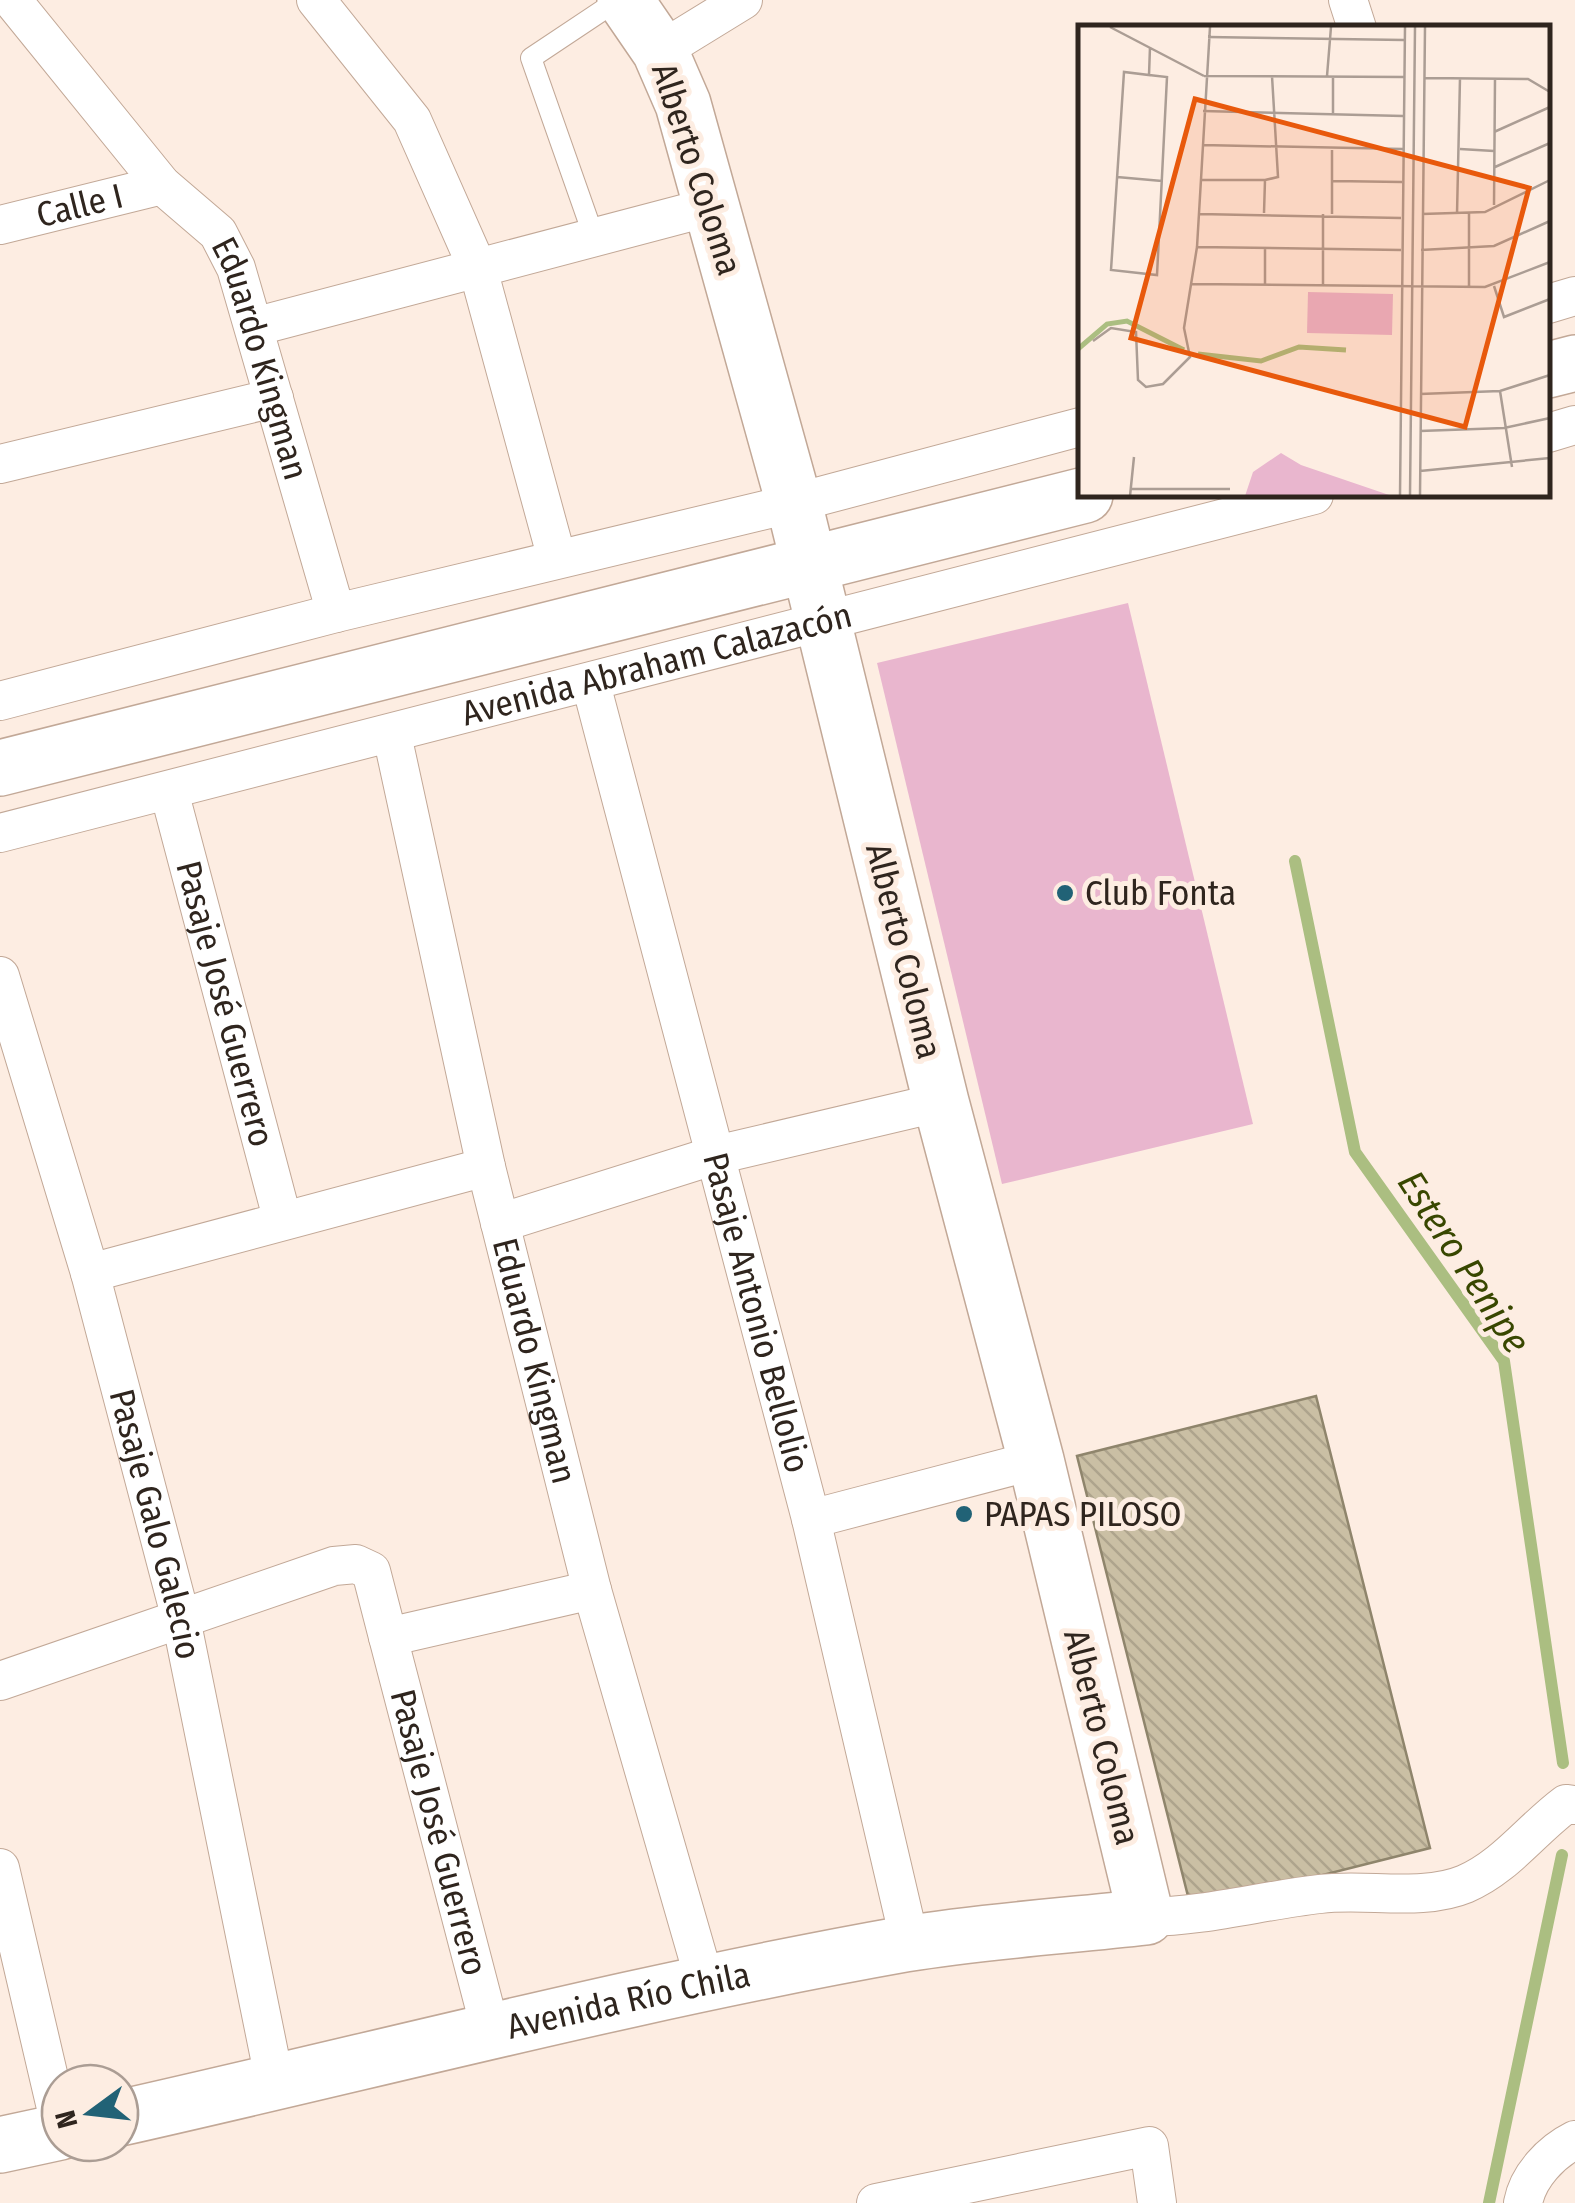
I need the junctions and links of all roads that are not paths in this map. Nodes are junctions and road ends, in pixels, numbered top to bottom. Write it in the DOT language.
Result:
graph roads {
  1 [pos="12,0"];
  2 [pos="316,0"];
  3 [pos="621,0"];
  4 [pos="743,0"];
  5 [pos="1348,0"];
  6 [pos="1356,25"];
  7 [pos="660,51"];
  8 [pos="162,186"];
  9 [pos="713,206"];
  10 [pos="0,226"];
  11 [pos="594,240"];
  12 [pos="478,269"];
  13 [pos="1575,296"];
  14 [pos="1550,303"];
  15 [pos="254,327"];
  16 [pos="1575,362"];
  17 [pos="1550,369"];
  18 [pos="274,398"];
  19 [pos="1575,425"];
  20 [pos="1078,428"];
  21 [pos="1550,432"];
  22 [pos="0,464"];
  23 [pos="1078,497"];
  24 [pos="1302,498"];
  25 [pos="794,504"];
  26 [pos="557,558"];
  27 [pos="810,567"];
  28 [pos="336,613"];
  29 [pos="824,622"];
  30 [pos="591,684"];
  31 [pos="0,701"];
  32 [pos="392,735"];
  33 [pos="0,768"];
  34 [pos="169,791"];
  35 [pos="0,833"];
  36 [pos="1,984"];
  37 [pos="941,1102"];
  38 [pos="716,1155"];
  39 [pos="486,1167"];
  40 [pos="282,1218"];
  41 [pos="500,1224"];
  42 [pos="90,1273"];
  43 [pos="1036,1460"];
  44 [pos="811,1520"];
  45 [pos="592,1590"];
  46 [pos="181,1619"];
  47 [pos="388,1638"];
  48 [pos="0,1681"];
  49 [pos="1575,1805"];
  50 [pos="0,1868"];
  51 [pos="1146,1917"];
  52 [pos="910,1944"];
  53 [pos="704,1982"];
  54 [pos="490,2028"];
  55 [pos="45,2063"];
  56 [pos="275,2083"];
  57 [pos="140,2113"];
  58 [pos="40,2134"];
  59 [pos="1575,2140"];
  60 [pos="0,2145"];
  61 [pos="876,2203"];
  62 [pos="1157,2203"];
  63 [pos="1523,2203"];
  1 -- 8 [label="street, Eduardo Kingman"];
  2 -- 12 [label="street"];
  3 -- 7 [label="street, Alberto Coloma"];
  3 -- 11 [label="lane"];
  4 -- 7 [label="street"];
  5 -- 6 [label="street"];
  7 -- 9 [label="street, Alberto Coloma"];
  8 -- 10 [label="street, Calle I"];
  8 -- 15 [label="street, Eduardo Kingman"];
  9 -- 11 [label="street"];
  9 -- 25 [label="street, Alberto Coloma"];
  11 -- 12 [label="street"];
  12 -- 15 [label="street"];
  12 -- 26 [label="street"];
  13 -- 14 [label="street"];
  15 -- 18 [label="street, Eduardo Kingman"];
  16 -- 17 [label="street"];
  18 -- 22 [label="street"];
  18 -- 28 [label="street, Eduardo Kingman"];
  19 -- 21 [label="street"];
  20 -- 25 [label="street"];
  23 -- 27 [label="street, Avenida Abraham Calazacón"];
  24 -- 29 [label="street, Avenida Abraham Calazacón"];
  25 -- 26 [label="street"];
  25 -- 27 [label="street, Alberto Coloma"];
  26 -- 28 [label="street"];
  27 -- 29 [label="street, Alberto Coloma"];
  27 -- 33 [label="street, Avenida Abraham Calazacón"];
  28 -- 31 [label="street"];
  29 -- 30 [label="street, Avenida Abraham Calazacón"];
  29 -- 37 [label="street, Alberto Coloma"];
  30 -- 32 [label="street, Avenida Abraham Calazacón"];
  30 -- 38 [label="street, Pasaje Antonio Bellolio"];
  32 -- 34 [label="street, Avenida Abraham Calazacón"];
  32 -- 39 [label="street, Eduardo Kingman"];
  34 -- 35 [label="street, Avenida Abraham Calazacón"];
  34 -- 40 [label="street, Pasaje José Guerrero"];
  36 -- 42 [label="street, Pasaje Galo Galecio"];
  37 -- 38 [label="street"];
  37 -- 43 [label="street, Alberto Coloma"];
  38 -- 41 [label="street"];
  38 -- 44 [label="street, Pasaje Antonio Bellolio"];
  39 -- 40 [label="street"];
  39 -- 41 [label="street, Eduardo Kingman"];
  40 -- 42 [label="street"];
  41 -- 45 [label="street, Eduardo Kingman"];
  42 -- 46 [label="street, Pasaje Galo Galecio"];
  43 -- 44 [label="street"];
  43 -- 51 [label="street, Alberto Coloma"];
  44 -- 52 [label="street, Pasaje Antonio Bellolio"];
  45 -- 47 [label="street"];
  45 -- 53 [label="street, Eduardo Kingman"];
  46 -- 47 [label="street, Pasaje José Guerrero"];
  46 -- 48 [label="street"];
  46 -- 56 [label="street, Pasaje Galo Galecio"];
  47 -- 54 [label="street, Pasaje José Guerrero"];
  49 -- 51 [label="street"];
  50 -- 55 [label="street"];
  51 -- 52 [label="street, Avenida Río Chila"];
  52 -- 53 [label="street, Avenida Río Chila"];
  53 -- 54 [label="street, Avenida Río Chila"];
  54 -- 56 [label="street, Avenida Río Chila"];
  56 -- 57 [label="street, Avenida Río Chila"];
  58 -- 60 [label="street"];
  59 -- 63 [label="street"];
  61 -- 62 [label="street"];
}
